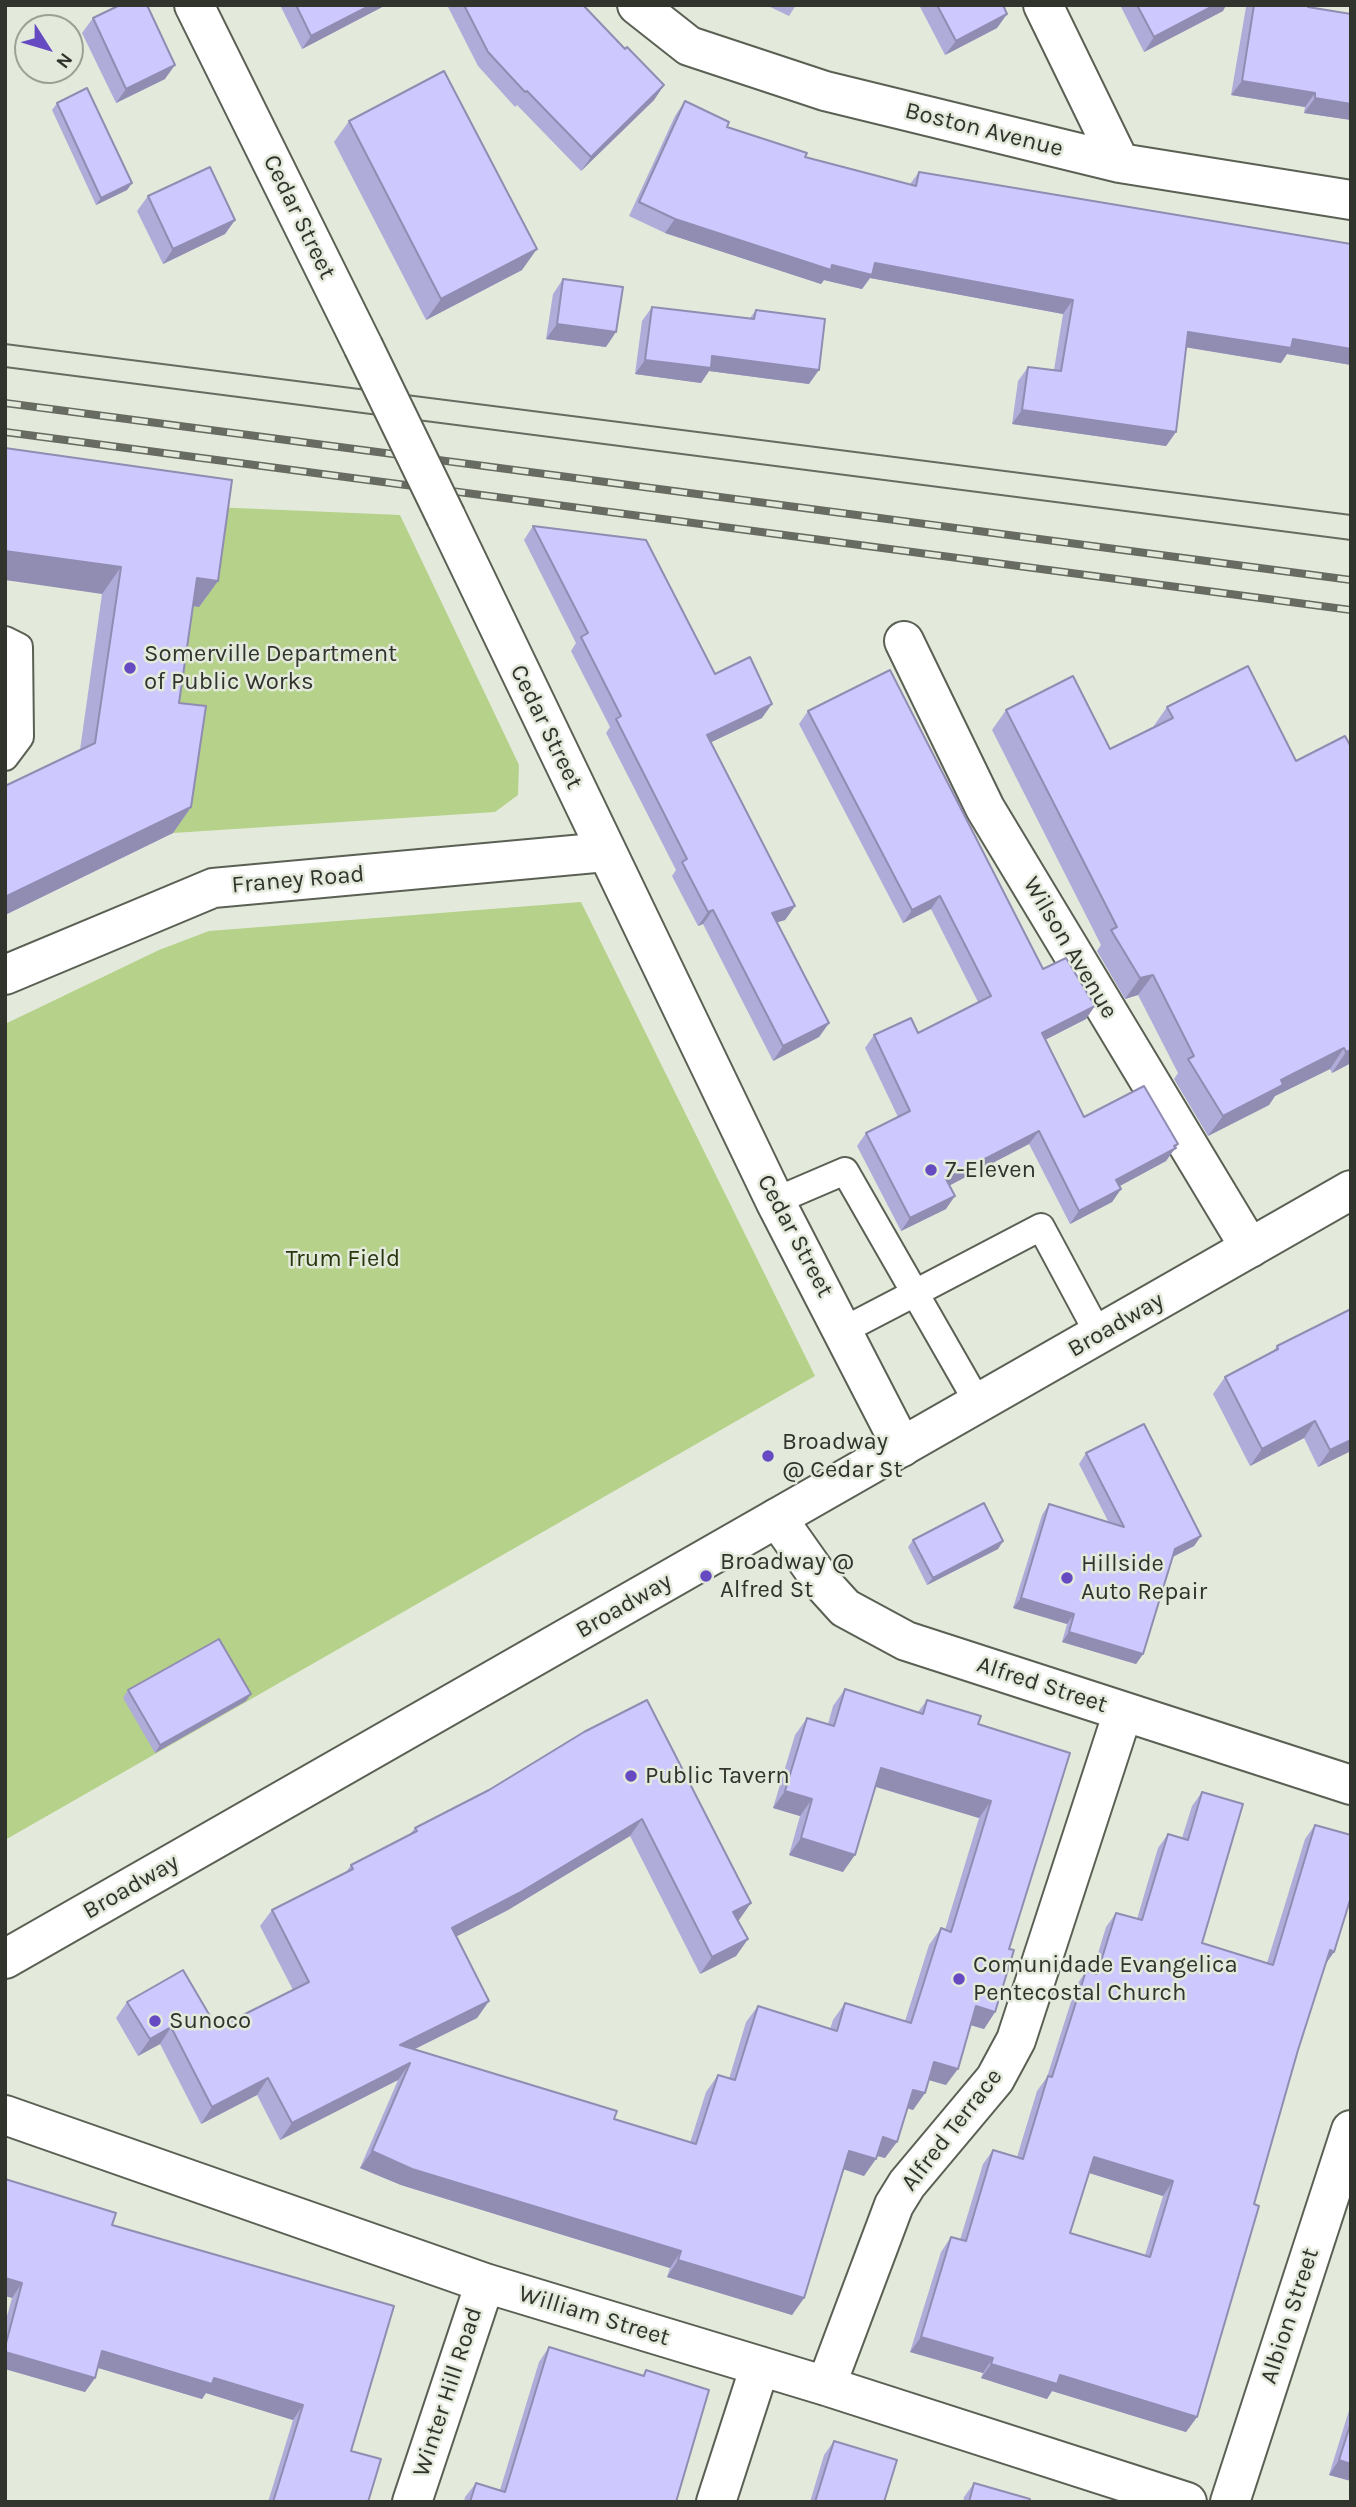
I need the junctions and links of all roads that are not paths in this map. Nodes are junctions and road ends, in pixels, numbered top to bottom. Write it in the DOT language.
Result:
graph roads {
  1 [pos="194,5"];
  2 [pos="637,5"];
  3 [pos="1043,5"];
  4 [pos="1120,163"];
  5 [pos="1351,200"];
  6 [pos="5,639"];
  7 [pos="904,641"];
  8 [pos="5,757"];
  9 [pos="606,852"];
  10 [pos="5,975"];
  11 [pos="1351,1190"];
  12 [pos="775,1201"];
  13 [pos="1250,1248"];
  14 [pos="915,1293"];
  15 [pos="844,1329"];
  16 [pos="1099,1335"];
  17 [pos="978,1403"];
  18 [pos="902,1447"];
  19 [pos="777,1518"];
  20 [pos="1124,1712"];
  21 [pos="1351,1785"];
  22 [pos="5,1959"];
  23 [pos="5,2115"];
  24 [pos="1351,2130"];
  25 [pos="485,2283"];
  26 [pos="760,2365"];
  27 [pos="826,2386"];
  28 [pos="412,2502"];
  29 [pos="716,2502"];
  30 [pos="1188,2502"];
  31 [pos="1230,2502"];
  1 -- 9 [label="street, Cedar Street, bridge"];
  2 -- 4 [label="street, Boston Avenue"];
  3 -- 4 [label="street"];
  4 -- 5 [label="street, Boston Avenue"];
  6 -- 8 [label="lane"];
  7 -- 13 [label="street, Wilson Avenue"];
  9 -- 10 [label="street, Franey Road"];
  9 -- 12 [label="street, Cedar Street"];
  11 -- 13 [label="street, Broadway"];
  12 -- 14 [label="lane"];
  12 -- 15 [label="street, Cedar Street"];
  13 -- 16 [label="street, Broadway"];
  14 -- 15 [label="lane"];
  14 -- 16 [label="lane"];
  14 -- 17 [label="lane"];
  15 -- 18 [label="street, Cedar Street"];
  16 -- 17 [label="street, Broadway"];
  17 -- 18 [label="street, Broadway"];
  18 -- 19 [label="street, Broadway"];
  19 -- 20 [label="street, Alfred Street"];
  19 -- 22 [label="street, Broadway"];
  20 -- 21 [label="street, Alfred Street"];
  20 -- 27 [label="street, Alfred Terrace"];
  23 -- 25 [label="street, William Street"];
  24 -- 31 [label="street, Albion Street"];
  25 -- 26 [label="street, William Street"];
  25 -- 28 [label="street, Winter Hill Road"];
  26 -- 27 [label="street, William Street"];
  26 -- 29 [label="street"];
  27 -- 30 [label="street, William Street"];
}
